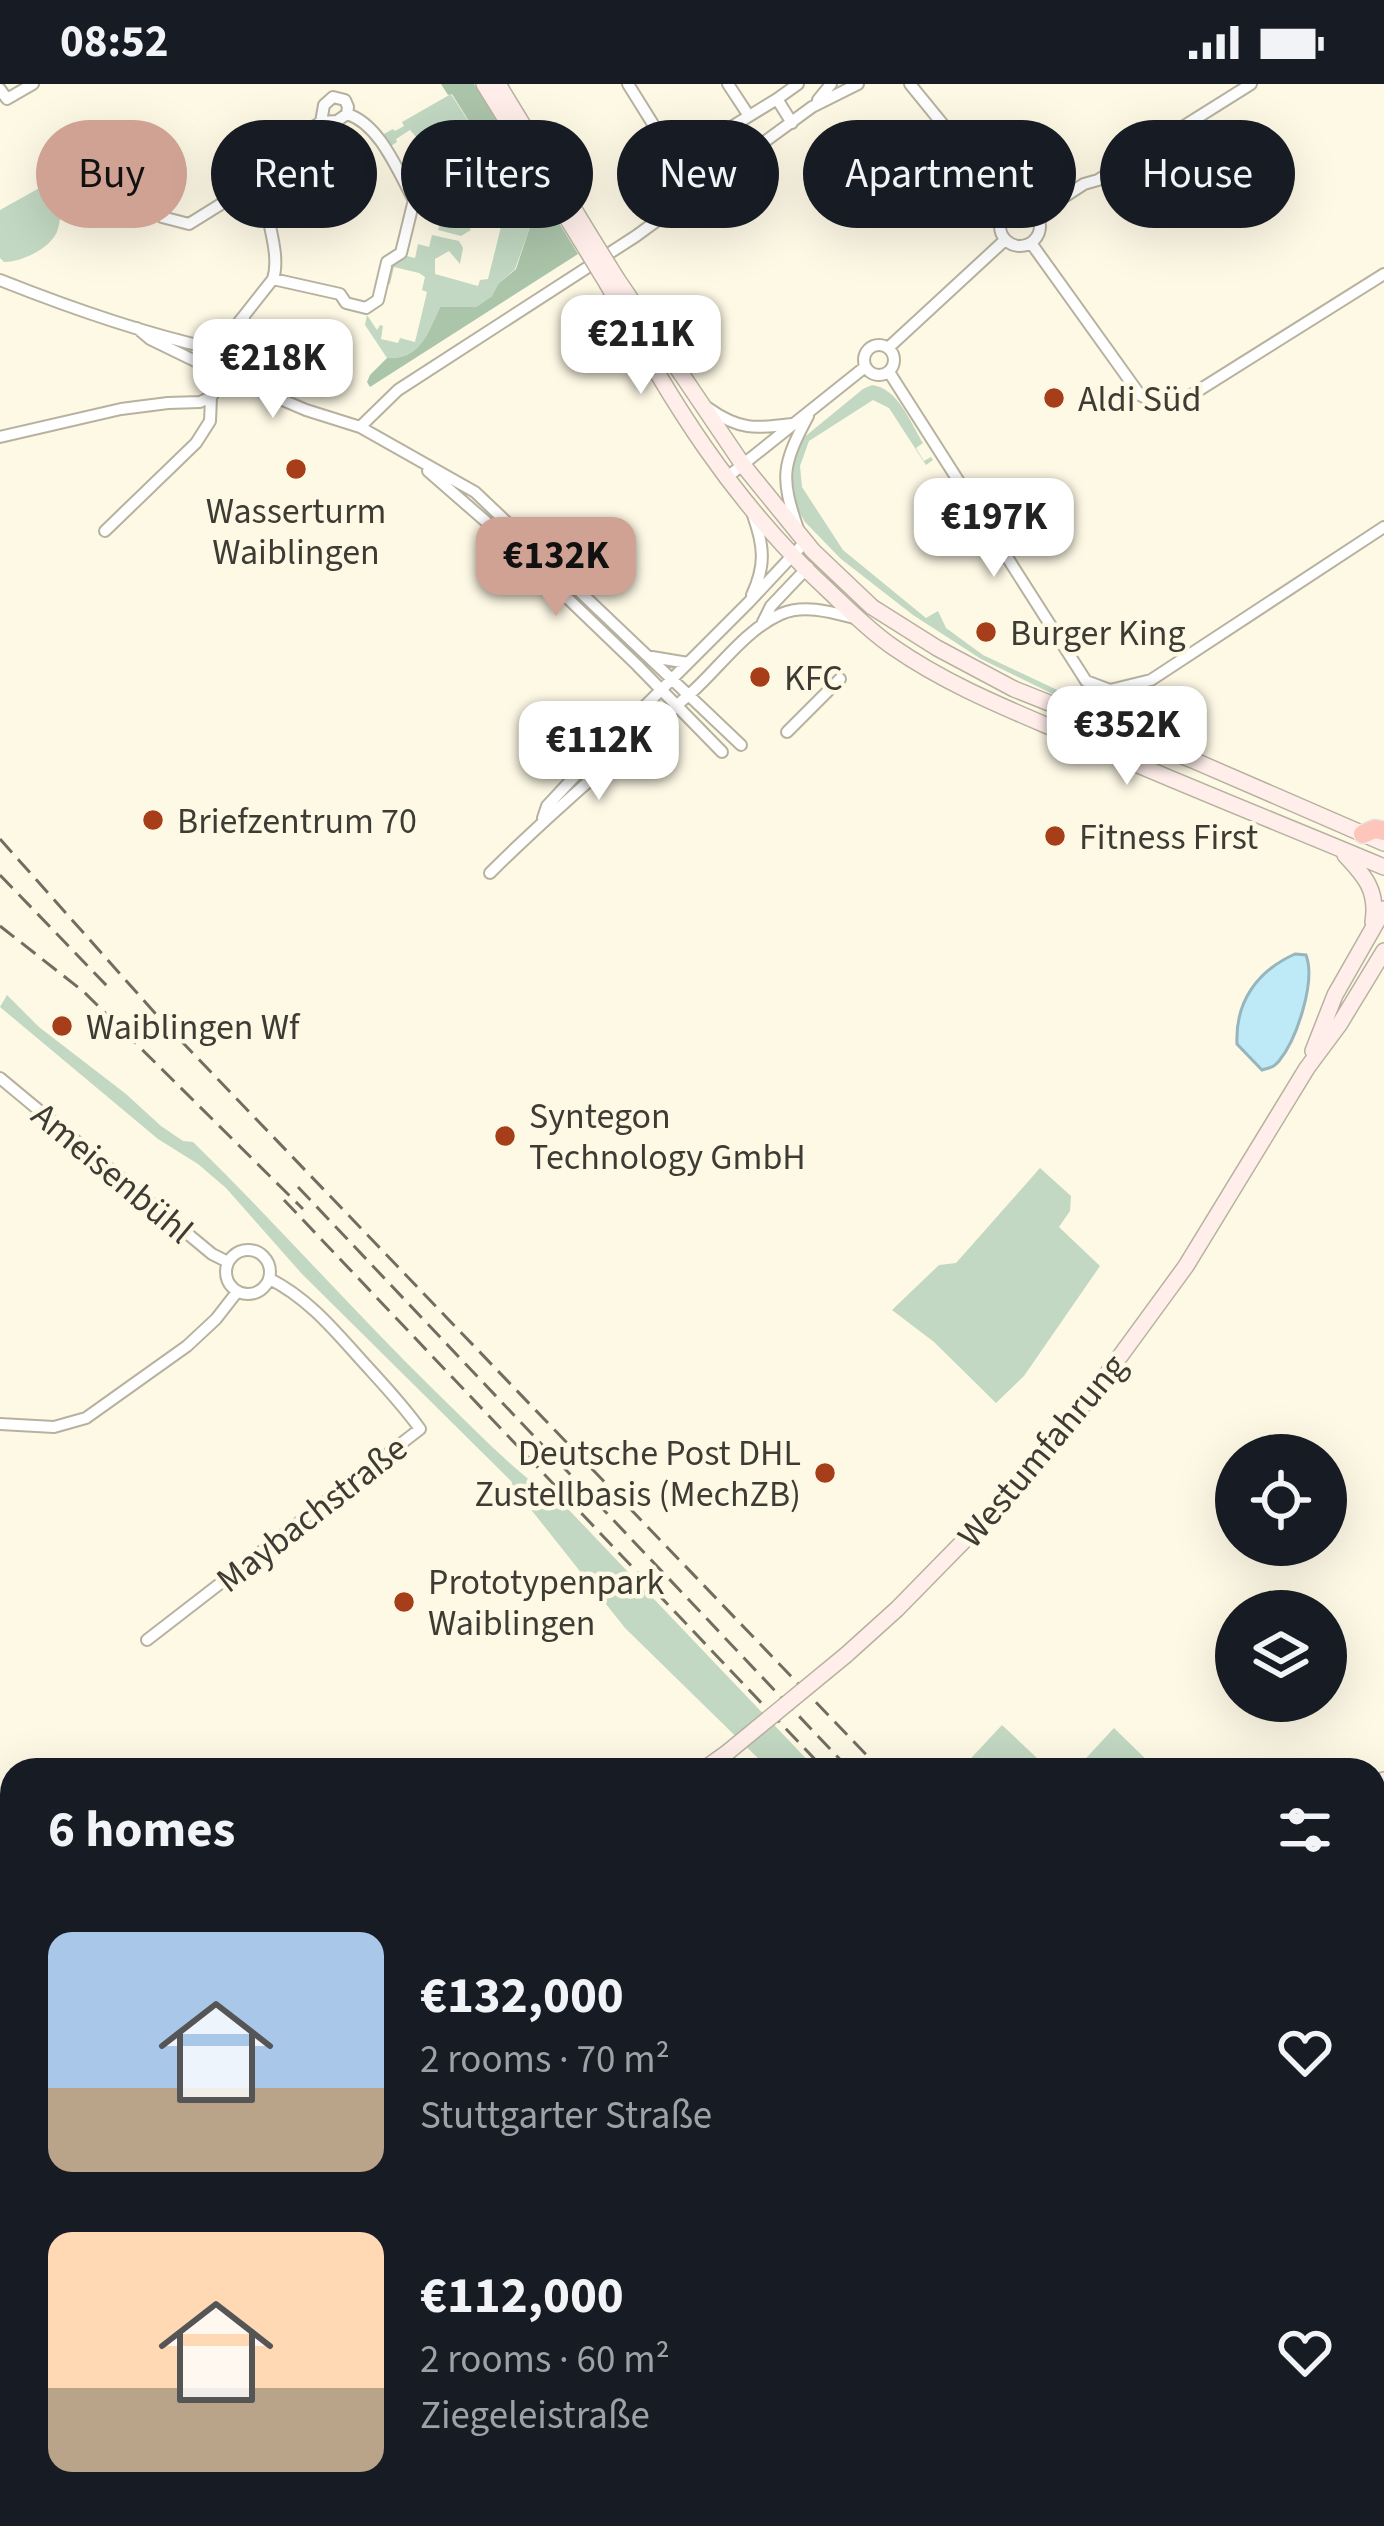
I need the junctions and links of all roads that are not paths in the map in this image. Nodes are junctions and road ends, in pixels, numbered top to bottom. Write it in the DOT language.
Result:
graph roads {
  1 [pos="33,84"];
  2 [pos="484,84"];
  3 [pos="498,84"];
  4 [pos="628,84"];
  5 [pos="728,84"];
  6 [pos="798,84"];
  7 [pos="831,84"];
  8 [pos="858,84"];
  9 [pos="910,84"];
  10 [pos="1251,84"];
  11 [pos="0,89"];
  12 [pos="337,90"];
  13 [pos="777,99"];
  14 [pos="812,107"];
  15 [pos="347,114"];
  16 [pos="749,116"];
  17 [pos="321,120"];
  18 [pos="338,120"];
  19 [pos="939,120"];
  20 [pos="791,123"];
  21 [pos="1076,189"];
  22 [pos="272,228"];
  23 [pos="1000,228"];
  24 [pos="1039,228"];
  25 [pos="584,237"];
  26 [pos="1005,240"];
  27 [pos="1031,243"];
  28 [pos="1384,274"];
  29 [pos="273,279"];
  30 [pos="0,280"];
  31 [pos="612,282"];
  32 [pos="244,316"];
  33 [pos="137,328"];
  34 [pos="220,346"];
  35 [pos="888,348"];
  36 [pos="234,350"];
  37 [pos="865,367"];
  38 [pos="889,372"];
  39 [pos="220,373"];
  40 [pos="242,382"];
  41 [pos="212,397"];
  42 [pos="696,399"];
  43 [pos="811,412"];
  44 [pos="795,423"];
  45 [pos="361,427"];
  46 [pos="0,437"];
  47 [pos="412,457"];
  48 [pos="743,464"];
  49 [pos="726,478"];
  50 [pos="752,512"];
  51 [pos="1384,527"];
  52 [pos="105,531"];
  53 [pos="803,537"];
  54 [pos="819,556"];
  55 [pos="800,564"];
  56 [pos="749,602"];
  57 [pos="859,619"];
  58 [pos="761,624"];
  59 [pos="649,656"];
  60 [pos="688,663"];
  61 [pos="637,665"];
  62 [pos="673,679"];
  63 [pos="840,679"];
  64 [pos="662,690"];
  65 [pos="689,694"];
  66 [pos="675,704"];
  67 [pos="647,705"];
  68 [pos="787,732"];
  69 [pos="741,745"];
  70 [pos="722,752"];
  71 [pos="542,822"];
  72 [pos="1384,831"];
  73 [pos="1363,834"];
  74 [pos="1384,843"];
  75 [pos="1339,848"];
  76 [pos="1384,867"];
  77 [pos="490,873"];
  78 [pos="1384,909"];
  79 [pos="1372,928"];
  80 [pos="1384,951"];
  81 [pos="1307,1068"];
  82 [pos="0,1078"];
  83 [pos="228,1262"];
  84 [pos="270,1280"];
  85 [pos="237,1292"];
  86 [pos="0,1424"];
  87 [pos="147,1640"];
  88 [pos="720,1758"];
  1 -- 11 [label="street"];
  2 -- 25 [label="main road"];
  3 -- 25 [label="main road"];
  4 -- 16 [label="street"];
  5 -- 16 [label="street"];
  6 -- 13 [label="street"];
  7 -- 14 [label="street"];
  8 -- 14 [label="street"];
  9 -- 19 [label="street"];
  10 -- 21 [label="street"];
  12 -- 15 [label="street"];
  12 -- 17 [label="street"];
  13 -- 16 [label="street"];
  13 -- 20 [label="street"];
  14 -- 20 [label="street"];
  15 -- 18 [label="street"];
  15 -- 29 [label="street"];
  20 -- 45 [label="street"];
  22 -- 29 [label="street"];
  23 -- 26 [label="street"];
  24 -- 27 [label="street"];
  25 -- 31 [label="main road, bridge"];
  26 -- 27 [label="street"];
  26 -- 35 [label="street"];
  27 -- 28 [label="street"];
  29 -- 32 [label="street"];
  30 -- 33 [label="street"];
  31 -- 42 [label="main road"];
  31 -- 49 [label="main road"];
  32 -- 34 [label="street"];
  32 -- 36 [label="street"];
  33 -- 34 [label="street"];
  33 -- 39 [label="street"];
  34 -- 39 [label="street"];
  35 -- 37 [label="street"];
  35 -- 38 [label="street"];
  36 -- 39 [label="street"];
  36 -- 40 [label="street"];
  37 -- 38 [label="street"];
  37 -- 43 [label="street"];
  38 -- 51 [label="street"];
  39 -- 40 [label="street"];
  39 -- 41 [label="street"];
  40 -- 45 [label="street"];
  41 -- 46 [label="street"];
  41 -- 52 [label="street"];
  42 -- 44 [label="street"];
  42 -- 48 [label="main road"];
  43 -- 44 [label="street"];
  43 -- 53 [label="street"];
  44 -- 48 [label="street"];
  45 -- 47 [label="street"];
  47 -- 59 [label="street"];
  47 -- 61 [label="street"];
  48 -- 49 [label="street"];
  48 -- 53 [label="main road"];
  49 -- 50 [label="main road"];
  50 -- 55 [label="main road"];
  50 -- 56 [label="street"];
  53 -- 54 [label="main road"];
  53 -- 55 [label="street"];
  54 -- 55 [label="street"];
  54 -- 73 [label="main road"];
  55 -- 56 [label="street"];
  55 -- 57 [label="main road"];
  55 -- 58 [label="street"];
  56 -- 60 [label="street"];
  57 -- 58 [label="street"];
  57 -- 75 [label="main road"];
  58 -- 65 [label="street"];
  59 -- 60 [label="street"];
  59 -- 62 [label="street"];
  60 -- 62 [label="street"];
  61 -- 64 [label="street"];
  61 -- 67 [label="street"];
  62 -- 64 [label="street"];
  62 -- 65 [label="street"];
  63 -- 68 [label="street"];
  64 -- 66 [label="street"];
  64 -- 67 [label="street"];
  65 -- 66 [label="street"];
  65 -- 69 [label="street"];
  66 -- 70 [label="street"];
  66 -- 71 [label="street"];
  67 -- 71 [label="street"];
  71 -- 77 [label="street"];
  72 -- 73 [label="highway"];
  73 -- 74 [label="main road"];
  75 -- 76 [label="main road"];
  75 -- 79 [label="main road"];
  78 -- 79 [label="main road, Westumfahrung"];
  79 -- 81 [label="main road, Westumfahrung"];
  80 -- 81 [label="main road, Westumfahrung"];
  81 -- 88 [label="main road, Westumfahrung, bridge"];
  82 -- 83 [label="street, Ameisenbühl"];
  83 -- 84 [label="street"];
  83 -- 85 [label="street"];
  84 -- 85 [label="street"];
  84 -- 87 [label="street, Maybachstraße"];
  85 -- 86 [label="street"];
}
